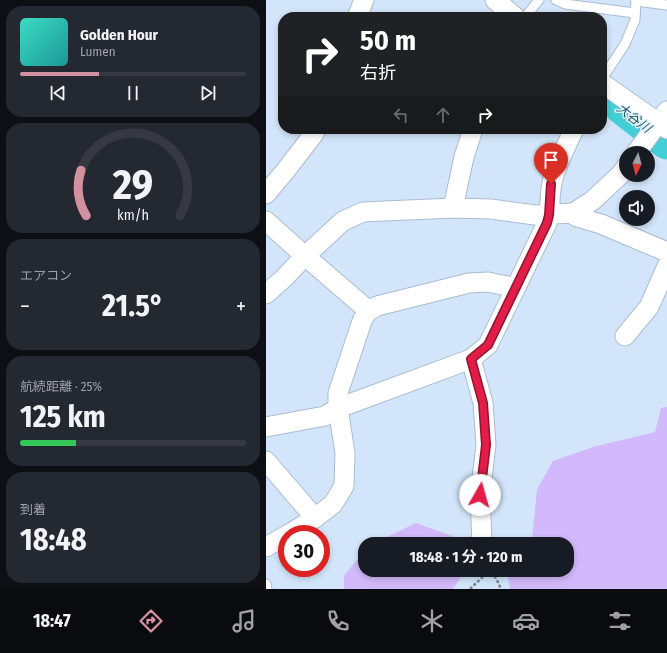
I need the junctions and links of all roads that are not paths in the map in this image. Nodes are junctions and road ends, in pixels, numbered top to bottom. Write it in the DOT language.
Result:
graph roads {
  1 [pos="364,0"];
  2 [pos="495,0"];
  3 [pos="539,0"];
  4 [pos="556,0"];
  5 [pos="636,0"];
  6 [pos="667,5"];
  7 [pos="359,12"];
  8 [pos="509,12"];
  9 [pos="529,12"];
  10 [pos="635,13"];
  11 [pos="607,71"];
  12 [pos="607,86"];
  13 [pos="662,122"];
  14 [pos="314,134"];
  15 [pos="472,134"];
  16 [pos="572,134"];
  17 [pos="641,146"];
  18 [pos="619,176"];
  19 [pos="266,194"];
  20 [pos="453,208"];
  21 [pos="573,213"];
  22 [pos="549,215"];
  23 [pos="266,221"];
  24 [pos="667,252"];
  25 [pos="305,256"];
  26 [pos="667,266"];
  27 [pos="514,290"];
  28 [pos="266,294"];
  29 [pos="367,312"];
  30 [pos="625,336"];
  31 [pos="471,359"];
  32 [pos="338,408"];
  33 [pos="266,428"];
  34 [pos="266,462"];
  35 [pos="315,518"];
  36 [pos="304,525"];
  37 [pos="482,537"];
  38 [pos="278,540"];
  39 [pos="266,547"];
  40 [pos="266,584"];
  41 [pos="267,589"];
  1 -- 7 [label="street"];
  2 -- 8 [label="street"];
  3 -- 9 [label="lane"];
  4 -- 10 [label="lane"];
  5 -- 6 [label="lane"];
  5 -- 10 [label="lane"];
  10 -- 11 [label="lane"];
  12 -- 13 [label="street"];
  13 -- 17 [label="street"];
  14 -- 19 [label="street"];
  15 -- 20 [label="street"];
  16 -- 22 [label="street"];
  18 -- 21 [label="street"];
  20 -- 22 [label="street"];
  20 -- 25 [label="street"];
  21 -- 22 [label="street"];
  21 -- 24 [label="street"];
  22 -- 27 [label="street"];
  23 -- 25 [label="street"];
  25 -- 28 [label="street"];
  25 -- 29 [label="street"];
  26 -- 30 [label="street"];
  27 -- 29 [label="street"];
  27 -- 31 [label="street"];
  29 -- 32 [label="street"];
  31 -- 32 [label="street"];
  31 -- 37 [label="street"];
  32 -- 33 [label="street"];
  32 -- 35 [label="street"];
  34 -- 35 [label="street"];
  35 -- 36 [label="street"];
  38 -- 39 [label="street"];
  40 -- 41 [label="lane"];
}
